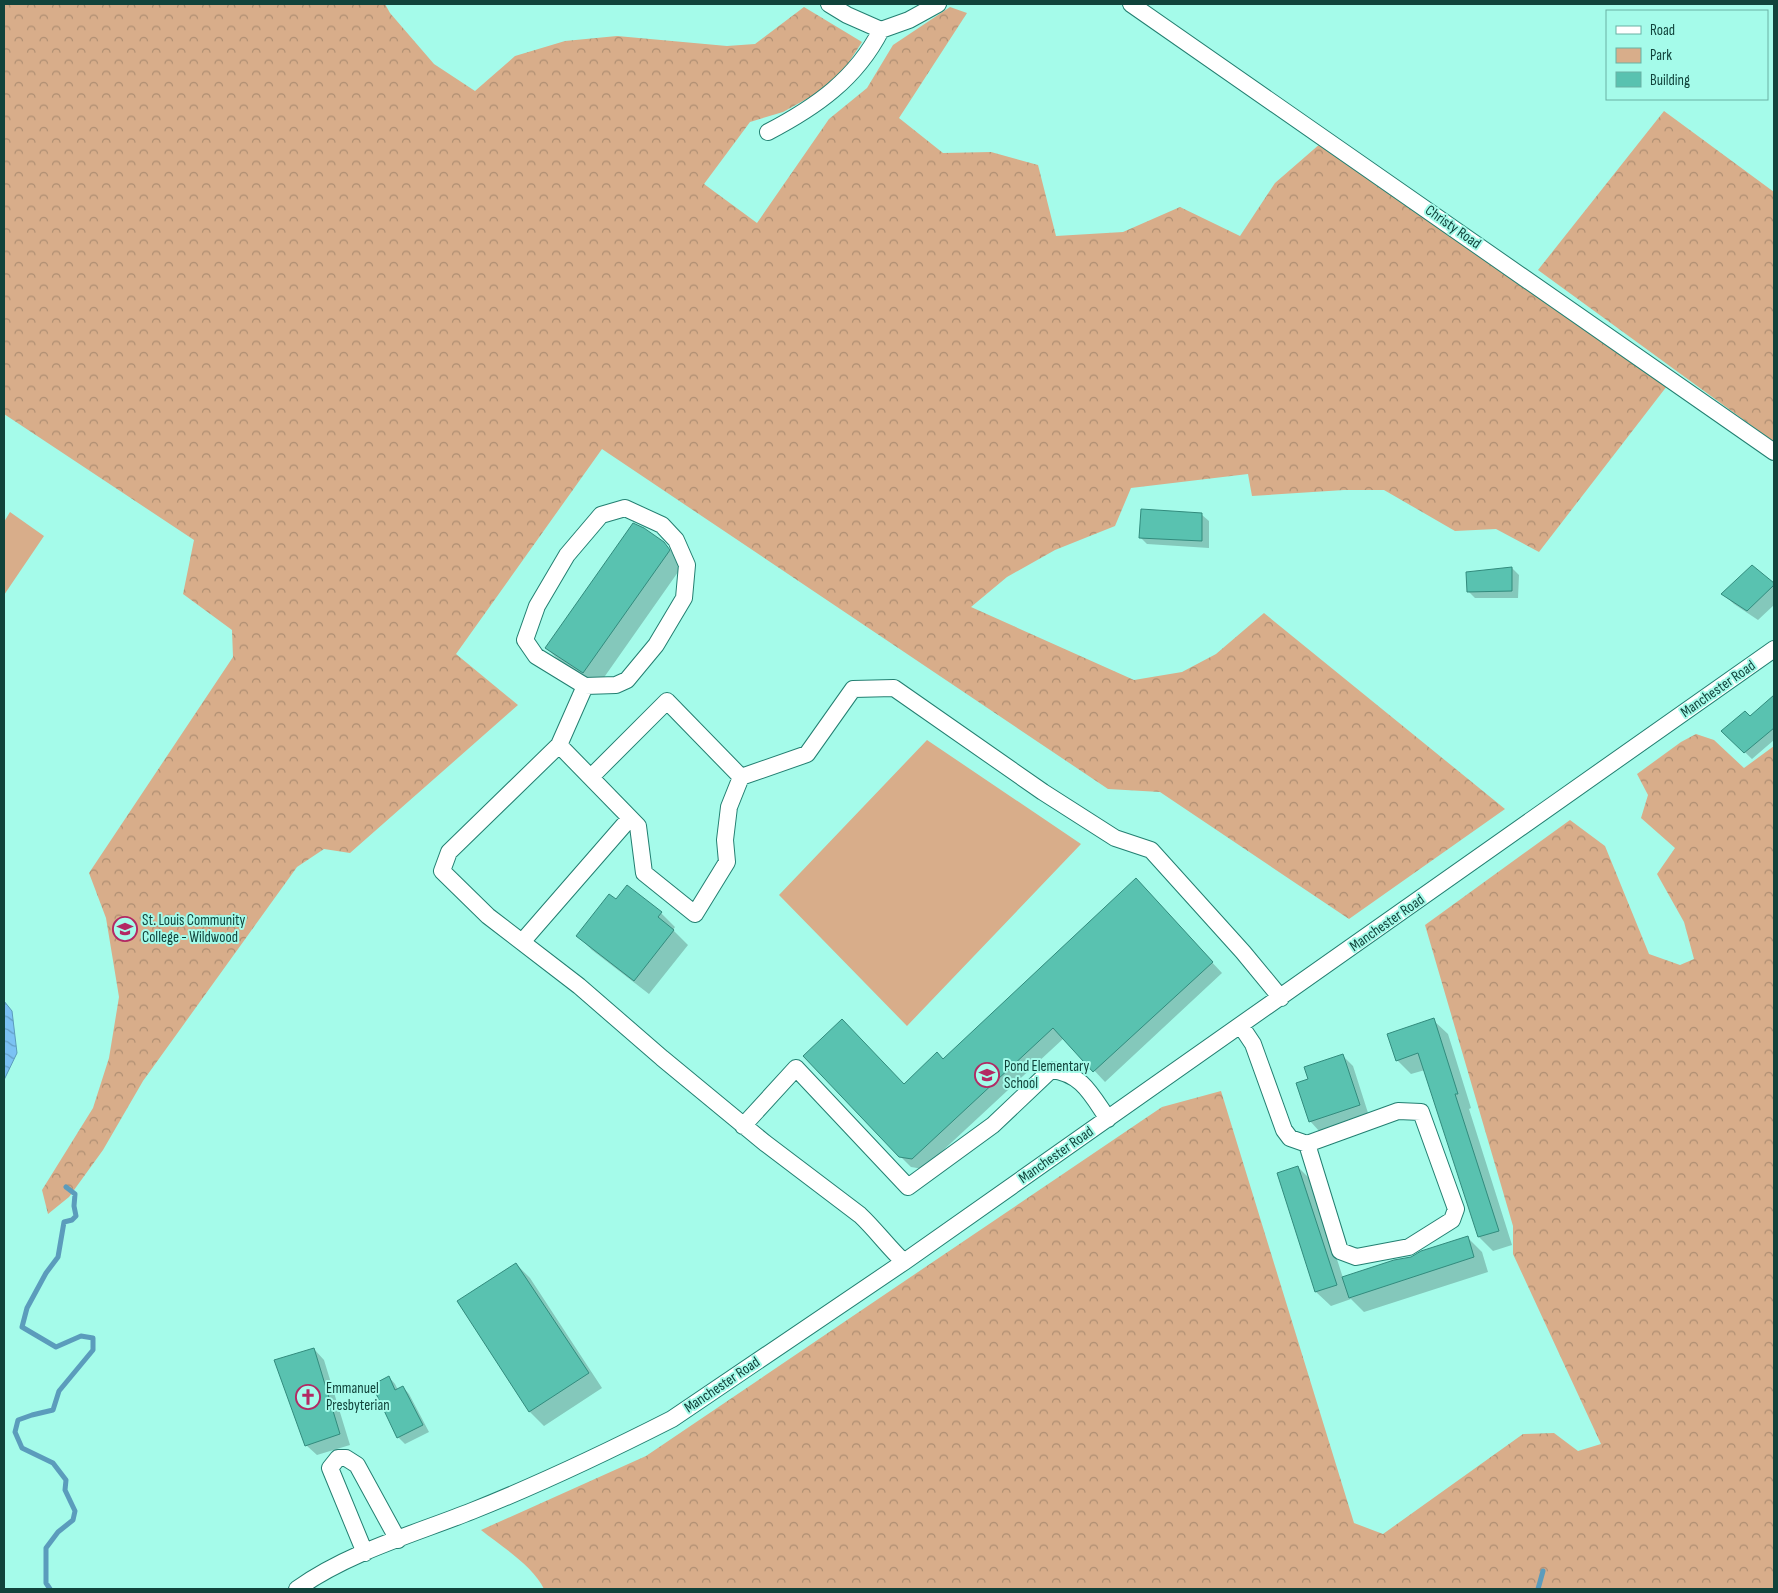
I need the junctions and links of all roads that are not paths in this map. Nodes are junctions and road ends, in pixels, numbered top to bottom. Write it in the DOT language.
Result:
graph roads {
  1 [pos="829,4"];
  2 [pos="938,4"];
  3 [pos="1131,4"];
  4 [pos="881,30"];
  5 [pos="768,132"];
  6 [pos="1774,452"];
  7 [pos="1774,649"];
  8 [pos="585,686"];
  9 [pos="559,745"];
  10 [pos="590,777"];
  11 [pos="741,777"];
  12 [pos="630,818"];
  13 [pos="522,942"];
  14 [pos="1281,998"];
  15 [pos="1241,1026"];
  16 [pos="1108,1119"];
  17 [pos="744,1126"];
  18 [pos="1307,1144"];
  19 [pos="904,1262"];
  20 [pos="398,1540"];
  21 [pos="365,1553"];
  22 [pos="297,1589"];
  1 -- 4 [label="street"];
  2 -- 4 [label="street"];
  3 -- 6 [label="street, Christy Road"];
  4 -- 5 [label="street"];
  7 -- 14 [label="street, Manchester Road"];
  8 -- 8 [label="street"];
  8 -- 9 [label="street"];
  9 -- 10 [label="street"];
  9 -- 13 [label="street"];
  10 -- 11 [label="street"];
  10 -- 12 [label="street"];
  11 -- 12 [label="street"];
  11 -- 14 [label="street"];
  12 -- 13 [label="street"];
  13 -- 17 [label="street"];
  14 -- 15 [label="street, Manchester Road"];
  15 -- 16 [label="street, Manchester Road"];
  15 -- 18 [label="street"];
  16 -- 17 [label="street"];
  16 -- 19 [label="street, Manchester Road"];
  17 -- 19 [label="street"];
  18 -- 18 [label="street"];
  19 -- 20 [label="street, Manchester Road"];
  20 -- 21 [label="street, Manchester Road"];
  20 -- 21 [label="street"];
  21 -- 22 [label="street, Manchester Road"];
}
